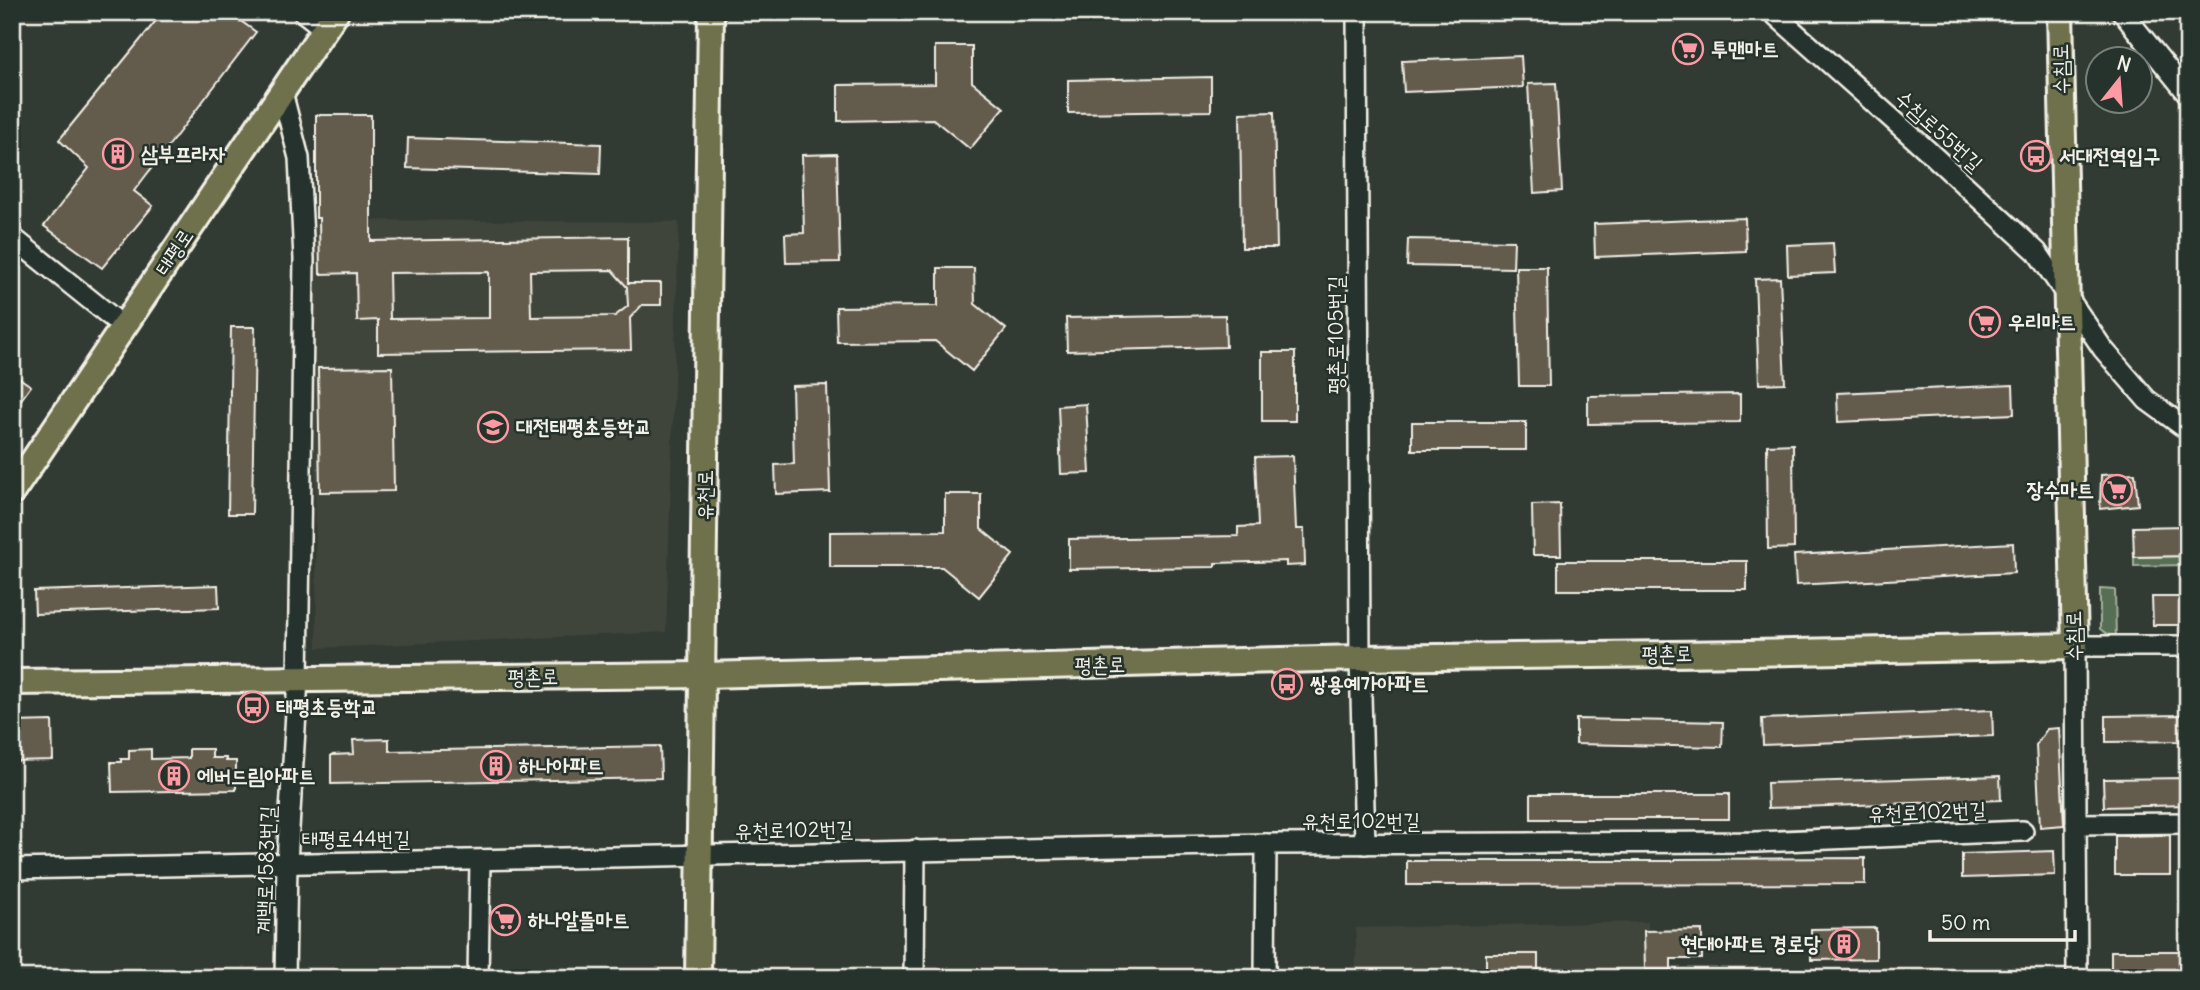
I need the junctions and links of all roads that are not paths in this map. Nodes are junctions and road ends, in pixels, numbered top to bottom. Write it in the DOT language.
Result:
graph roads {
  1 [pos="303,12"];
  2 [pos="711,12"];
  3 [pos="1357,12"];
  4 [pos="1772,12"];
  5 [pos="2060,12"];
  6 [pos="2122,12"];
  7 [pos="330,21"];
  8 [pos="282,92"];
  9 [pos="2188,94"];
  10 [pos="12,237"];
  11 [pos="2066,294"];
  12 [pos="124,327"];
  13 [pos="2188,430"];
  14 [pos="12,492"];
  15 [pos="2074,646"];
  16 [pos="2188,646"];
  17 [pos="1360,658"];
  18 [pos="703,675"];
  19 [pos="298,679"];
  20 [pos="12,682"];
  21 [pos="2188,823"];
  22 [pos="2076,824"];
  23 [pos="2023,831"];
  24 [pos="1266,844"];
  25 [pos="1365,844"];
  26 [pos="915,850"];
  27 [pos="699,854"];
  28 [pos="480,861"];
  29 [pos="287,862"];
  30 [pos="12,869"];
  31 [pos="285,978"];
  32 [pos="478,978"];
  33 [pos="698,978"];
  34 [pos="914,978"];
  35 [pos="1265,978"];
  36 [pos="2077,978"];
  1 -- 7 [label="street"];
  2 -- 18 [label="main road, 유천로"];
  3 -- 17 [label="street, 평촌로105번길"];
  4 -- 11 [label="street, 수침로55번길"];
  5 -- 11 [label="main road, 수침로"];
  6 -- 9 [label="street"];
  7 -- 8 [label="main road, 태평로"];
  8 -- 12 [label="main road, 태평로"];
  8 -- 19 [label="street, 계백로1583번길"];
  10 -- 12 [label="street"];
  11 -- 13 [label="street"];
  11 -- 15 [label="main road, 수침로"];
  12 -- 14 [label="main road, 태평로"];
  15 -- 16 [label="street, 평촌로"];
  15 -- 17 [label="main road, 평촌로"];
  15 -- 22 [label="street, 수침로"];
  17 -- 18 [label="main road, 평촌로"];
  17 -- 25 [label="street, 평촌로105번길"];
  18 -- 19 [label="main road, 평촌로"];
  18 -- 27 [label="main road, 유천로"];
  19 -- 20 [label="main road, 평촌로"];
  19 -- 29 [label="street, 계백로1583번길"];
  21 -- 22 [label="street"];
  22 -- 36 [label="street, 수침로"];
  23 -- 25 [label="street, 유천로102번길"];
  24 -- 25 [label="street, 유천로102번길"];
  24 -- 26 [label="street, 유천로102번길"];
  24 -- 35 [label="street"];
  26 -- 27 [label="street, 유천로102번길"];
  26 -- 34 [label="street"];
  27 -- 28 [label="street, 태평로44번길"];
  27 -- 33 [label="main road, 유천로"];
  28 -- 29 [label="street, 태평로44번길"];
  28 -- 32 [label="street"];
  29 -- 30 [label="street, 태평로44번길"];
  29 -- 31 [label="street, 계백로1583번길"];
}
